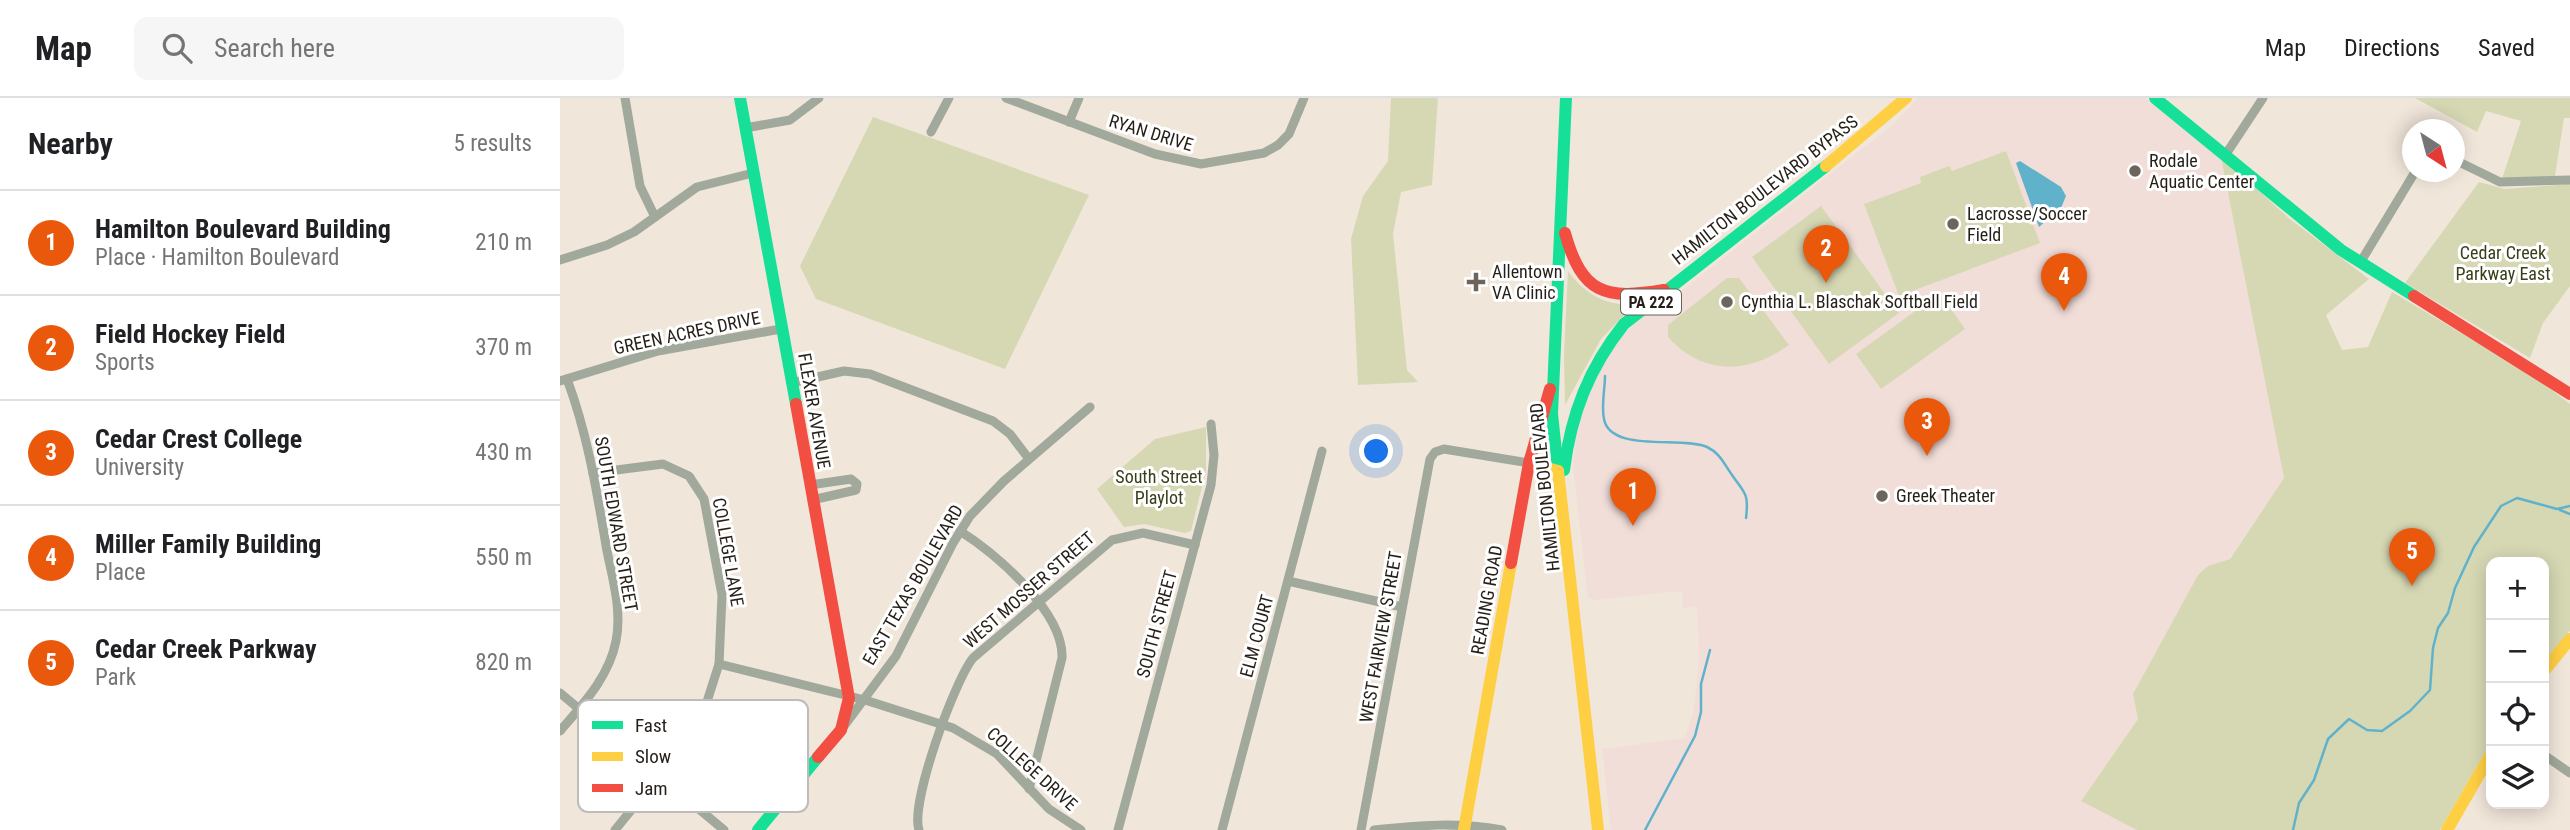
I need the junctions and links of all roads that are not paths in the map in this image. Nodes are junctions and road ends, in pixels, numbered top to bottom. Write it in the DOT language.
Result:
graph roads {
  1 [pos="625,98"];
  2 [pos="740,98"];
  3 [pos="819,98"];
  4 [pos="949,98"];
  5 [pos="1006,98"];
  6 [pos="1079,98"];
  7 [pos="1304,98"];
  8 [pos="1566,98"];
  9 [pos="1906,98"];
  10 [pos="2155,98"];
  11 [pos="2263,98"];
  12 [pos="1069,122"];
  13 [pos="745,128"];
  14 [pos="931,132"];
  15 [pos="2226,154"];
  16 [pos="2465,165"];
  17 [pos="753,173"];
  18 [pos="2570,180"];
  19 [pos="2409,182"];
  20 [pos="1561,214"];
  21 [pos="655,217"];
  22 [pos="560,260"];
  23 [pos="2360,263"];
  24 [pos="1667,289"];
  25 [pos="781,329"];
  26 [pos="1553,379"];
  27 [pos="563,380"];
  28 [pos="791,383"];
  29 [pos="2570,394"];
  30 [pos="1090,407"];
  31 [pos="1211,425"];
  32 [pos="1322,451"];
  33 [pos="1029,459"];
  34 [pos="1529,463"];
  35 [pos="1558,471"];
  36 [pos="593,473"];
  37 [pos="810,485"];
  38 [pos="1562,492"];
  39 [pos="812,500"];
  40 [pos="960,531"];
  41 [pos="1195,545"];
  42 [pos="1287,581"];
  43 [pos="1037,603"];
  44 [pos="1402,607"];
  45 [pos="2570,639"];
  46 [pos="719,664"];
  47 [pos="2549,665"];
  48 [pos="560,693"];
  49 [pos="848,696"];
  50 [pos="585,700"];
  51 [pos="707,700"];
  52 [pos="865,700"];
  53 [pos="578,709"];
  54 [pos="944,724"];
  55 [pos="841,730"];
  56 [pos="560,731"];
  57 [pos="2549,758"];
  58 [pos="2486,763"];
  59 [pos="808,770"];
  60 [pos="2570,773"];
  61 [pos="1030,789"];
  62 [pos="630,812"];
  63 [pos="703,812"];
  64 [pos="773,812"];
  65 [pos="918,827"];
  66 [pos="1464,827"];
  67 [pos="615,830"];
  68 [pos="724,830"];
  69 [pos="758,830"];
  70 [pos="1081,830"];
  71 [pos="1118,830"];
  72 [pos="1222,830"];
  73 [pos="1361,830"];
  74 [pos="1374,830"];
  75 [pos="1502,830"];
  76 [pos="1598,830"];
  77 [pos="2447,830"];
  1 -- 21 [label="street"];
  2 -- 13 [label="main road, FLEXER AVENUE"];
  3 -- 13 [label="street"];
  4 -- 14 [label="street"];
  5 -- 12 [label="street, RYAN DRIVE"];
  6 -- 12 [label="street"];
  7 -- 12 [label="street, RYAN DRIVE"];
  8 -- 20 [label="main road, HAMILTON BOULEVARD / PA 222"];
  9 -- 24 [label="main road, HAMILTON BOULEVARD BYPASS / PA 222"];
  10 -- 15 [label="main road"];
  11 -- 15 [label="street"];
  13 -- 17 [label="main road, FLEXER AVENUE"];
  15 -- 23 [label="main road"];
  16 -- 18 [label="street"];
  17 -- 21 [label="street"];
  17 -- 25 [label="main road, FLEXER AVENUE"];
  19 -- 23 [label="street"];
  20 -- 24 [label="main road"];
  20 -- 26 [label="main road, HAMILTON BOULEVARD / PA 222"];
  21 -- 22 [label="street"];
  23 -- 29 [label="main road"];
  24 -- 38 [label="main road, HAMILTON BOULEVARD BYPASS / PA 222"];
  25 -- 27 [label="street, GREEN ACRES DRIVE"];
  25 -- 28 [label="main road, FLEXER AVENUE"];
  26 -- 34 [label="main road, READING ROAD"];
  26 -- 35 [label="main road, HAMILTON BOULEVARD / PA 222"];
  27 -- 36 [label="street, SOUTH EDWARD STREET"];
  28 -- 33 [label="street"];
  28 -- 37 [label="main road, FLEXER AVENUE"];
  30 -- 33 [label="street, EAST TEXAS BOULEVARD"];
  31 -- 41 [label="street, SOUTH STREET"];
  32 -- 42 [label="street, ELM COURT"];
  33 -- 40 [label="street, EAST TEXAS BOULEVARD"];
  34 -- 35 [label="main road"];
  34 -- 44 [label="street, WEST FAIRVIEW STREET"];
  34 -- 66 [label="main road, READING ROAD"];
  35 -- 38 [label="main road, HAMILTON BOULEVARD / PA 222"];
  36 -- 46 [label="street, COLLEGE LANE"];
  36 -- 50 [label="street, SOUTH EDWARD STREET"];
  37 -- 39 [label="main road, FLEXER AVENUE"];
  37 -- 39 [label="street"];
  38 -- 76 [label="main road, HAMILTON BOULEVARD / PA 222"];
  39 -- 49 [label="main road, FLEXER AVENUE"];
  40 -- 43 [label="street"];
  40 -- 52 [label="street, EAST TEXAS BOULEVARD"];
  41 -- 43 [label="street, WEST MOSSER STREET"];
  41 -- 71 [label="street, SOUTH STREET"];
  42 -- 44 [label="street"];
  42 -- 72 [label="street, ELM COURT"];
  43 -- 54 [label="street, WEST MOSSER STREET"];
  43 -- 61 [label="street"];
  44 -- 73 [label="street, WEST FAIRVIEW STREET"];
  45 -- 47 [label="main road"];
  46 -- 49 [label="street, COLLEGE DRIVE"];
  46 -- 51 [label="street, COLLEGE LANE"];
  48 -- 53 [label="street"];
  49 -- 52 [label="street, COLLEGE DRIVE"];
  49 -- 55 [label="main road, FLEXER AVENUE"];
  52 -- 54 [label="street, COLLEGE DRIVE"];
  52 -- 55 [label="street, EAST TEXAS BOULEVARD"];
  53 -- 56 [label="street, SOUTH EDWARD STREET"];
  54 -- 61 [label="street, COLLEGE DRIVE"];
  54 -- 65 [label="street, WEST MOSSER STREET"];
  55 -- 59 [label="main road, EAST TEXAS BOULEVARD"];
  57 -- 60 [label="street"];
  58 -- 77 [label="main road"];
  61 -- 70 [label="street, COLLEGE DRIVE"];
  62 -- 67 [label="street, COLLEGE LANE"];
  63 -- 68 [label="street"];
  64 -- 69 [label="main road, EAST TEXAS BOULEVARD"];
  66 -- 74 [label="street"];
  66 -- 75 [label="street"];
}
